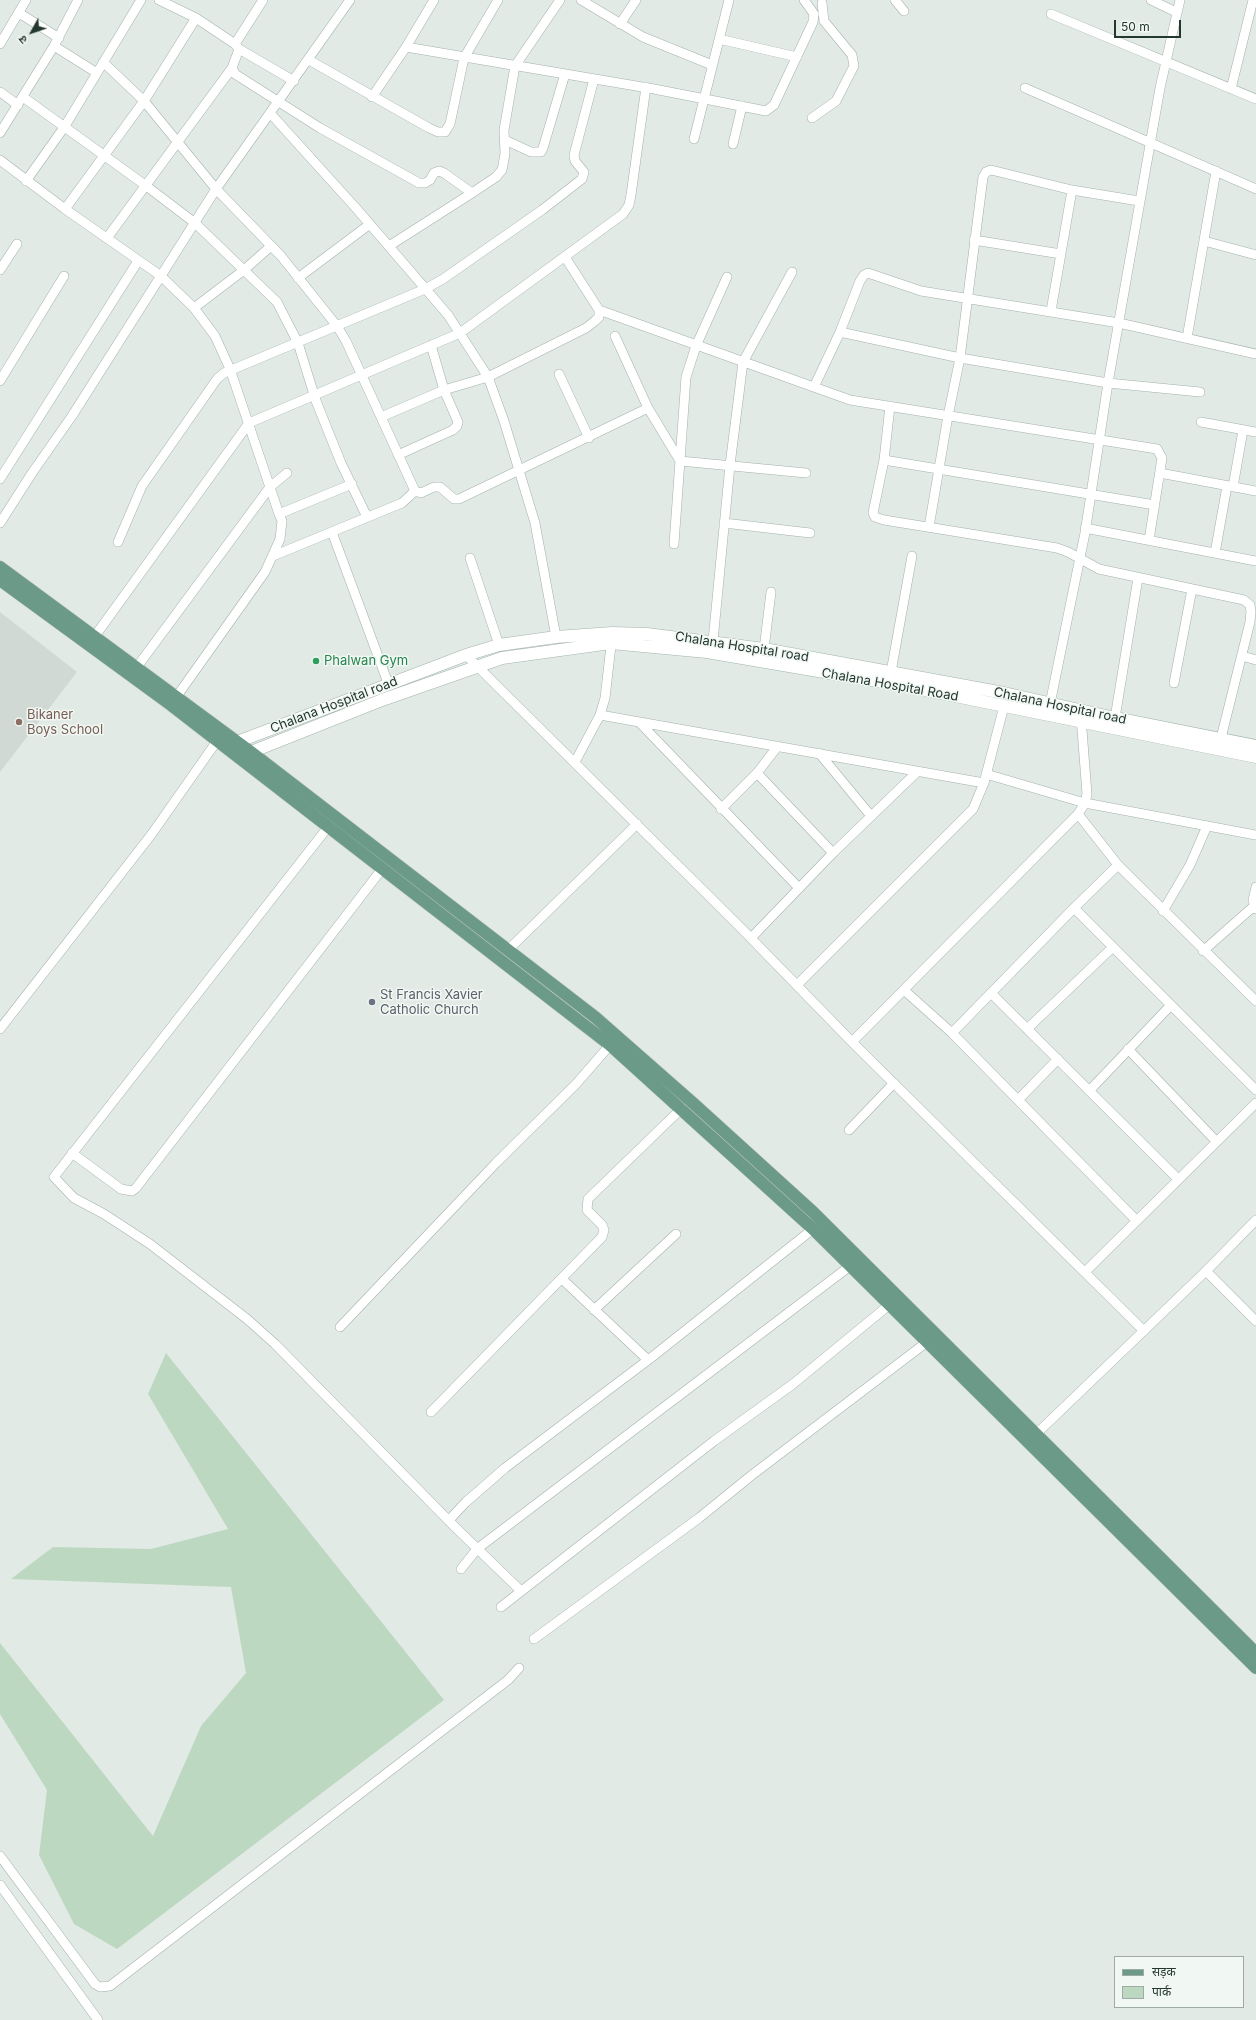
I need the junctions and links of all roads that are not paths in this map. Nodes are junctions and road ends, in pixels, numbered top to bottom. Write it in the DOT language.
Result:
graph roads {
  1 [pos="26,0"];
  2 [pos="78,0"];
  3 [pos="141,0"];
  4 [pos="263,0"];
  5 [pos="350,0"];
  6 [pos="434,0"];
  7 [pos="498,0"];
  8 [pos="560,0"];
  9 [pos="581,0"];
  10 [pos="636,0"];
  11 [pos="729,0"];
  12 [pos="804,0"];
  13 [pos="895,0"];
  14 [pos="1151,0"];
  15 [pos="1180,0"];
  16 [pos="1253,0"];
  17 [pos="164,1"];
  18 [pos="824,1"];
  19 [pos="904,11"];
  20 [pos="1176,12"];
  21 [pos="18,13"];
  22 [pos="814,14"];
  23 [pos="1051,14"];
  24 [pos="196,18"];
  25 [pos="1252,19"];
  26 [pos="620,24"];
  27 [pos="1,38"];
  28 [pos="719,39"];
  29 [pos="56,42"];
  30 [pos="237,46"];
  31 [pos="406,48"];
  32 [pos="797,56"];
  33 [pos="464,58"];
  34 [pos="309,60"];
  35 [pos="104,62"];
  36 [pos="1166,62"];
  37 [pos="712,64"];
  38 [pos="514,66"];
  39 [pos="232,68"];
  40 [pos="96,73"];
  41 [pos="565,74"];
  42 [pos="594,79"];
  43 [pos="294,81"];
  44 [pos="646,88"];
  45 [pos="1025,88"];
  46 [pos="1231,89"];
  47 [pos="0,92"];
  48 [pos="372,97"];
  49 [pos="703,98"];
  50 [pos="1256,99"];
  51 [pos="20,101"];
  52 [pos="144,101"];
  53 [pos="279,101"];
  54 [pos="742,106"];
  55 [pos="270,113"];
  56 [pos="812,118"];
  57 [pos="65,126"];
  58 [pos="0,133"];
  59 [pos="694,139"];
  60 [pos="504,140"];
  61 [pos="179,142"];
  62 [pos="733,144"];
  63 [pos="1152,144"];
  64 [pos="104,156"];
  65 [pos="0,160"];
  66 [pos="1216,171"];
  67 [pos="26,180"];
  68 [pos="146,185"];
  69 [pos="216,189"];
  70 [pos="1256,189"];
  71 [pos="1072,190"];
  72 [pos="472,193"];
  73 [pos="1139,201"];
  74 [pos="65,209"];
  75 [pos="195,223"];
  76 [pos="370,224"];
  77 [pos="107,238"];
  78 [pos="974,240"];
  79 [pos="1204,241"];
  80 [pos="17,244"];
  81 [pos="271,246"];
  82 [pos="389,246"];
  83 [pos="1061,254"];
  84 [pos="1256,255"];
  85 [pos="565,257"];
  86 [pos="138,261"];
  87 [pos="0,270"];
  88 [pos="244,270"];
  89 [pos="792,272"];
  90 [pos="64,276"];
  91 [pos="161,276"];
  92 [pos="728,277"];
  93 [pos="298,278"];
  94 [pos="425,289"];
  95 [pos="967,298"];
  96 [pos="194,308"];
  97 [pos="599,310"];
  98 [pos="1051,311"];
  99 [pos="1119,323"];
  100 [pos="338,326"];
  101 [pos="840,332"];
  102 [pos="460,333"];
  103 [pos="615,336"];
  104 [pos="1187,338"];
  105 [pos="298,343"];
  106 [pos="431,345"];
  107 [pos="696,346"];
  108 [pos="1256,354"];
  109 [pos="960,358"];
  110 [pos="743,362"];
  111 [pos="230,369"];
  112 [pos="559,374"];
  113 [pos="362,375"];
  114 [pos="488,377"];
  115 [pos="0,382"];
  116 [pos="1108,383"];
  117 [pos="814,387"];
  118 [pos="444,390"];
  119 [pos="1200,392"];
  120 [pos="315,396"];
  121 [pos="890,406"];
  122 [pos="648,408"];
  123 [pos="948,416"];
  124 [pos="381,417"];
  125 [pos="1201,422"];
  126 [pos="249,423"];
  127 [pos="1243,430"];
  128 [pos="1256,432"];
  129 [pos="589,438"];
  130 [pos="1100,438"];
  131 [pos="398,455"];
  132 [pos="884,460"];
  133 [pos="680,461"];
  134 [pos="730,465"];
  135 [pos="520,470"];
  136 [pos="939,470"];
  137 [pos="287,473"];
  138 [pos="806,473"];
  139 [pos="1160,473"];
  140 [pos="0,479"];
  141 [pos="352,484"];
  142 [pos="1230,486"];
  143 [pos="270,487"];
  144 [pos="415,491"];
  145 [pos="1256,491"];
  146 [pos="1090,496"];
  147 [pos="1155,505"];
  148 [pos="279,514"];
  149 [pos="367,517"];
  150 [pos="0,523"];
  151 [pos="724,523"];
  152 [pos="929,527"];
  153 [pos="1085,528"];
  154 [pos="332,532"];
  155 [pos="810,533"];
  156 [pos="1149,540"];
  157 [pos="118,542"];
  158 [pos="674,544"];
  159 [pos="1215,553"];
  160 [pos="273,556"];
  161 [pos="912,556"];
  162 [pos="470,558"];
  163 [pos="1080,560"];
  164 [pos="1256,561"];
  165 [pos="0,567"];
  166 [pos="1138,578"];
  167 [pos="0,580"];
  168 [pos="1192,589"];
  169 [pos="771,592"];
  170 [pos="95,636"];
  171 [pos="556,637"];
  172 [pos="612,638"];
  173 [pos="713,641"];
  174 [pos="499,645"];
  175 [pos="764,649"];
  176 [pos="466,655"];
  177 [pos="1242,656"];
  178 [pos="1256,660"];
  179 [pos="137,667"];
  180 [pos="480,667"];
  181 [pos="891,672"];
  182 [pos="388,683"];
  183 [pos="1174,683"];
  184 [pos="177,696"];
  185 [pos="1050,704"];
  186 [pos="1004,706"];
  187 [pos="1080,709"];
  188 [pos="600,715"];
  189 [pos="1116,718"];
  190 [pos="639,722"];
  191 [pos="1082,722"];
  192 [pos="1221,738"];
  193 [pos="217,741"];
  194 [pos="232,745"];
  195 [pos="778,746"];
  196 [pos="1256,746"];
  197 [pos="819,753"];
  198 [pos="246,756"];
  199 [pos="1256,757"];
  200 [pos="575,762"];
  201 [pos="917,772"];
  202 [pos="757,773"];
  203 [pos="985,778"];
  204 [pos="1085,803"];
  205 [pos="721,809"];
  206 [pos="1078,814"];
  207 [pos="871,816"];
  208 [pos="636,824"];
  209 [pos="1207,826"];
  210 [pos="328,827"];
  211 [pos="1256,835"];
  212 [pos="833,853"];
  213 [pos="1118,865"];
  214 [pos="382,869"];
  215 [pos="1256,886"];
  216 [pos="799,888"];
  217 [pos="1074,908"];
  218 [pos="1255,908"];
  219 [pos="1163,911"];
  220 [pos="751,938"];
  221 [pos="1113,947"];
  222 [pos="508,950"];
  223 [pos="1203,951"];
  224 [pos="797,985"];
  225 [pos="905,991"];
  226 [pos="991,994"];
  227 [pos="1256,1002"];
  228 [pos="1171,1005"];
  229 [pos="0,1029"];
  230 [pos="1027,1029"];
  231 [pos="952,1033"];
  232 [pos="852,1042"];
  233 [pos="610,1045"];
  234 [pos="1128,1049"];
  235 [pos="1058,1060"];
  236 [pos="894,1083"];
  237 [pos="1089,1090"];
  238 [pos="1256,1090"];
  239 [pos="1018,1100"];
  240 [pos="1256,1103"];
  241 [pos="682,1108"];
  242 [pos="849,1130"];
  243 [pos="1216,1141"];
  244 [pos="72,1153"];
  245 [pos="1178,1179"];
  246 [pos="1136,1220"];
  247 [pos="1256,1220"];
  248 [pos="814,1229"];
  249 [pos="676,1234"];
  250 [pos="850,1266"];
  251 [pos="1206,1271"];
  252 [pos="1085,1272"];
  253 [pos="562,1279"];
  254 [pos="889,1305"];
  255 [pos="594,1310"];
  256 [pos="1256,1321"];
  257 [pos="340,1328"];
  258 [pos="1144,1331"];
  259 [pos="927,1342"];
  260 [pos="648,1360"];
  261 [pos="431,1412"];
  262 [pos="1032,1439"];
  263 [pos="449,1520"];
  264 [pos="476,1549"];
  265 [pos="461,1569"];
  266 [pos="521,1591"];
  267 [pos="501,1607"];
  268 [pos="534,1639"];
  269 [pos="1256,1653"];
  270 [pos="519,1668"];
  271 [pos="1256,1668"];
  272 [pos="0,1856"];
  273 [pos="0,1885"];
  274 [pos="98,2020"];
  1 -- 21 [label="street"];
  2 -- 29 [label="street"];
  3 -- 35 [label="street"];
  4 -- 30 [label="street"];
  5 -- 34 [label="street"];
  6 -- 31 [label="street"];
  7 -- 33 [label="street"];
  8 -- 38 [label="street"];
  9 -- 26 [label="street"];
  10 -- 26 [label="street"];
  11 -- 28 [label="street"];
  12 -- 22 [label="street"];
  13 -- 19 [label="street"];
  14 -- 20 [label="street"];
  15 -- 20 [label="street"];
  16 -- 25 [label="street"];
  17 -- 24 [label="street"];
  18 -- 22 [label="street"];
  18 -- 56 [label="street"];
  20 -- 36 [label="street"];
  21 -- 27 [label="street"];
  21 -- 29 [label="street"];
  22 -- 32 [label="street"];
  23 -- 36 [label="street"];
  24 -- 30 [label="street"];
  24 -- 52 [label="street"];
  25 -- 46 [label="street"];
  26 -- 37 [label="street"];
  28 -- 32 [label="street"];
  28 -- 37 [label="street"];
  29 -- 40 [label="street"];
  29 -- 51 [label="street"];
  30 -- 39 [label="street"];
  30 -- 43 [label="street"];
  31 -- 33 [label="street"];
  31 -- 48 [label="street"];
  32 -- 54 [label="street"];
  33 -- 38 [label="street"];
  33 -- 48 [label="street"];
  34 -- 43 [label="street"];
  34 -- 48 [label="street"];
  35 -- 40 [label="street"];
  35 -- 52 [label="street"];
  36 -- 46 [label="street"];
  36 -- 63 [label="street"];
  37 -- 49 [label="street"];
  38 -- 41 [label="street"];
  38 -- 60 [label="street"];
  39 -- 53 [label="street"];
  39 -- 61 [label="street"];
  40 -- 57 [label="street"];
  41 -- 42 [label="street"];
  41 -- 60 [label="street"];
  42 -- 44 [label="street"];
  42 -- 94 [label="street"];
  43 -- 53 [label="street"];
  44 -- 49 [label="street"];
  44 -- 85 [label="street"];
  45 -- 63 [label="street"];
  46 -- 50 [label="street"];
  47 -- 51 [label="street"];
  49 -- 54 [label="street"];
  49 -- 59 [label="street"];
  51 -- 57 [label="street"];
  51 -- 58 [label="street"];
  52 -- 61 [label="street"];
  52 -- 64 [label="street"];
  53 -- 55 [label="street"];
  53 -- 72 [label="street"];
  54 -- 62 [label="street"];
  55 -- 69 [label="street"];
  55 -- 76 [label="street"];
  57 -- 64 [label="street"];
  57 -- 67 [label="street"];
  60 -- 72 [label="street"];
  61 -- 68 [label="street"];
  61 -- 69 [label="street"];
  63 -- 66 [label="street"];
  63 -- 73 [label="street"];
  64 -- 68 [label="street"];
  64 -- 74 [label="street"];
  65 -- 67 [label="street"];
  66 -- 70 [label="street"];
  66 -- 79 [label="street"];
  67 -- 74 [label="street"];
  68 -- 75 [label="street"];
  68 -- 77 [label="street"];
  69 -- 75 [label="street"];
  69 -- 81 [label="street"];
  71 -- 73 [label="street"];
  71 -- 78 [label="street"];
  71 -- 83 [label="street"];
  72 -- 82 [label="street"];
  73 -- 99 [label="street"];
  74 -- 77 [label="street"];
  75 -- 88 [label="street"];
  75 -- 91 [label="street"];
  76 -- 82 [label="street"];
  76 -- 93 [label="street"];
  77 -- 86 [label="street"];
  78 -- 83 [label="street"];
  78 -- 95 [label="street"];
  79 -- 84 [label="street"];
  79 -- 104 [label="street"];
  80 -- 87 [label="street"];
  81 -- 88 [label="street"];
  81 -- 93 [label="street"];
  82 -- 94 [label="street"];
  83 -- 98 [label="street"];
  85 -- 97 [label="street"];
  85 -- 102 [label="street"];
  86 -- 91 [label="street"];
  86 -- 140 [label="street"];
  88 -- 96 [label="street"];
  88 -- 105 [label="street"];
  89 -- 110 [label="street"];
  90 -- 115 [label="street"];
  91 -- 96 [label="street"];
  91 -- 150 [label="street"];
  92 -- 107 [label="street"];
  93 -- 100 [label="street"];
  94 -- 100 [label="street"];
  94 -- 102 [label="street"];
  95 -- 98 [label="street"];
  95 -- 101 [label="street"];
  95 -- 109 [label="street"];
  96 -- 111 [label="street"];
  97 -- 107 [label="street"];
  97 -- 114 [label="street"];
  98 -- 99 [label="street"];
  99 -- 104 [label="street"];
  99 -- 116 [label="street"];
  100 -- 105 [label="street"];
  100 -- 113 [label="street"];
  101 -- 109 [label="street"];
  101 -- 117 [label="street"];
  102 -- 106 [label="street"];
  102 -- 114 [label="street"];
  103 -- 122 [label="street"];
  104 -- 108 [label="street"];
  105 -- 111 [label="street"];
  105 -- 120 [label="street"];
  106 -- 113 [label="street"];
  106 -- 118 [label="street"];
  107 -- 110 [label="street"];
  107 -- 133 [label="street"];
  109 -- 116 [label="street"];
  109 -- 123 [label="street"];
  110 -- 117 [label="street"];
  110 -- 134 [label="street"];
  111 -- 126 [label="street"];
  111 -- 157 [label="street"];
  112 -- 129 [label="street"];
  113 -- 120 [label="street"];
  113 -- 124 [label="street"];
  114 -- 118 [label="street"];
  114 -- 135 [label="street"];
  116 -- 119 [label="street"];
  116 -- 130 [label="street"];
  117 -- 121 [label="street"];
  118 -- 124 [label="street"];
  118 -- 131 [label="street"];
  120 -- 126 [label="street"];
  120 -- 141 [label="street"];
  121 -- 123 [label="street"];
  121 -- 132 [label="street"];
  122 -- 129 [label="street"];
  122 -- 133 [label="street"];
  123 -- 130 [label="street"];
  123 -- 136 [label="street"];
  124 -- 131 [label="street"];
  125 -- 127 [label="street"];
  126 -- 143 [label="street"];
  126 -- 170 [label="street"];
  127 -- 128 [label="street"];
  127 -- 142 [label="street"];
  129 -- 135 [label="street"];
  130 -- 139 [label="street"];
  130 -- 146 [label="street"];
  131 -- 144 [label="street"];
  132 -- 136 [label="street"];
  132 -- 152 [label="street"];
  133 -- 134 [label="street"];
  133 -- 158 [label="street"];
  134 -- 138 [label="street"];
  134 -- 151 [label="street"];
  135 -- 144 [label="street"];
  135 -- 171 [label="street"];
  136 -- 146 [label="street"];
  136 -- 152 [label="street"];
  137 -- 143 [label="street"];
  139 -- 142 [label="street"];
  139 -- 147 [label="street"];
  141 -- 148 [label="street"];
  141 -- 149 [label="street"];
  142 -- 145 [label="street"];
  142 -- 159 [label="street"];
  143 -- 148 [label="street"];
  143 -- 179 [label="street"];
  144 -- 149 [label="street"];
  146 -- 147 [label="street"];
  146 -- 153 [label="street"];
  147 -- 156 [label="street"];
  148 -- 160 [label="street"];
  149 -- 154 [label="street"];
  151 -- 155 [label="street"];
  151 -- 173 [label="street"];
  152 -- 163 [label="street"];
  153 -- 156 [label="street"];
  153 -- 163 [label="street"];
  154 -- 160 [label="street"];
  154 -- 182 [label="street"];
  156 -- 159 [label="street"];
  159 -- 164 [label="street"];
  160 -- 184 [label="street"];
  161 -- 181 [label="street"];
  162 -- 174 [label="street"];
  163 -- 166 [label="street"];
  163 -- 185 [label="street"];
  165 -- 170 [label="main road"];
  166 -- 168 [label="street"];
  166 -- 189 [label="street"];
  167 -- 193 [label="main road"];
  168 -- 177 [label="street"];
  168 -- 183 [label="street"];
  169 -- 175 [label="street"];
  170 -- 179 [label="main road"];
  171 -- 172 [label="street, Chalana Hospital road"];
  171 -- 174 [label="street, Chalana Hospital road"];
  172 -- 173 [label="street, Chalana Hospital road"];
  172 -- 180 [label="street, Chalana Hospital Road"];
  172 -- 186 [label="street, Chalana Hospital Road"];
  172 -- 188 [label="street"];
  173 -- 175 [label="street, Chalana Hospital road"];
  174 -- 176 [label="street, Chalana Hospital road"];
  175 -- 181 [label="street, Chalana Hospital road"];
  176 -- 180 [label="street"];
  176 -- 182 [label="street, Chalana Hospital road"];
  177 -- 178 [label="street"];
  177 -- 192 [label="street"];
  179 -- 184 [label="main road"];
  180 -- 198 [label="street, Chalana Hospital Road"];
  180 -- 200 [label="street"];
  181 -- 185 [label="street, Chalana Hospital road"];
  182 -- 194 [label="street, Chalana Hospital road"];
  184 -- 194 [label="main road"];
  185 -- 187 [label="street, Chalana Hospital road"];
  186 -- 191 [label="street, Chalana Hospital Road"];
  186 -- 203 [label="street"];
  187 -- 189 [label="street, Chalana Hospital road"];
  187 -- 191 [label="street"];
  188 -- 190 [label="street"];
  188 -- 200 [label="street"];
  189 -- 192 [label="street, Chalana Hospital road"];
  190 -- 195 [label="street"];
  190 -- 205 [label="street"];
  191 -- 199 [label="street, Chalana Hospital Road"];
  191 -- 204 [label="street"];
  192 -- 196 [label="street, Chalana Hospital road"];
  193 -- 194 [label="main road"];
  193 -- 229 [label="street"];
  194 -- 198 [label="main road"];
  195 -- 197 [label="street"];
  195 -- 202 [label="street"];
  197 -- 201 [label="street"];
  197 -- 207 [label="street"];
  198 -- 210 [label="main road"];
  198 -- 222 [label="main road"];
  200 -- 208 [label="street"];
  201 -- 203 [label="street"];
  201 -- 207 [label="street"];
  202 -- 205 [label="street"];
  202 -- 212 [label="street"];
  203 -- 204 [label="street"];
  203 -- 224 [label="street"];
  204 -- 206 [label="street"];
  204 -- 209 [label="street"];
  205 -- 216 [label="street"];
  206 -- 213 [label="street"];
  206 -- 225 [label="street"];
  207 -- 212 [label="street"];
  208 -- 220 [label="street"];
  208 -- 222 [label="street"];
  209 -- 211 [label="street"];
  209 -- 219 [label="street"];
  210 -- 214 [label="main road"];
  210 -- 244 [label="street"];
  212 -- 216 [label="street"];
  213 -- 217 [label="street"];
  213 -- 219 [label="street"];
  214 -- 233 [label="main road"];
  214 -- 244 [label="street"];
  215 -- 218 [label="street"];
  216 -- 220 [label="street"];
  217 -- 221 [label="street"];
  217 -- 226 [label="street"];
  218 -- 223 [label="street"];
  219 -- 223 [label="street"];
  220 -- 224 [label="street"];
  221 -- 228 [label="street"];
  221 -- 230 [label="street"];
  222 -- 262 [label="main road"];
  223 -- 227 [label="street"];
  224 -- 232 [label="street"];
  225 -- 231 [label="street"];
  225 -- 232 [label="street"];
  226 -- 230 [label="street"];
  226 -- 231 [label="street"];
  228 -- 234 [label="street"];
  228 -- 238 [label="street"];
  230 -- 235 [label="street"];
  231 -- 239 [label="street"];
  232 -- 236 [label="street"];
  233 -- 241 [label="main road"];
  233 -- 257 [label="street"];
  234 -- 237 [label="street"];
  234 -- 243 [label="street"];
  235 -- 237 [label="street"];
  235 -- 239 [label="street"];
  236 -- 242 [label="street"];
  236 -- 252 [label="street"];
  237 -- 245 [label="street"];
  239 -- 246 [label="street"];
  240 -- 243 [label="street"];
  241 -- 248 [label="main road"];
  241 -- 253 [label="street"];
  243 -- 245 [label="street"];
  244 -- 263 [label="street"];
  245 -- 246 [label="street"];
  246 -- 252 [label="street"];
  247 -- 251 [label="street"];
  248 -- 250 [label="main road"];
  248 -- 260 [label="street"];
  249 -- 255 [label="street"];
  250 -- 254 [label="main road"];
  250 -- 264 [label="street"];
  251 -- 256 [label="street"];
  251 -- 258 [label="street"];
  252 -- 258 [label="street"];
  253 -- 255 [label="street"];
  253 -- 261 [label="street"];
  254 -- 259 [label="main road"];
  254 -- 266 [label="street"];
  255 -- 260 [label="street"];
  258 -- 262 [label="street"];
  259 -- 262 [label="main road"];
  259 -- 268 [label="street"];
  260 -- 263 [label="street"];
  262 -- 269 [label="main road"];
  262 -- 271 [label="main road"];
  263 -- 264 [label="street"];
  264 -- 265 [label="street"];
  264 -- 266 [label="street"];
  266 -- 267 [label="street"];
  270 -- 272 [label="street"];
  273 -- 274 [label="street"];
}
